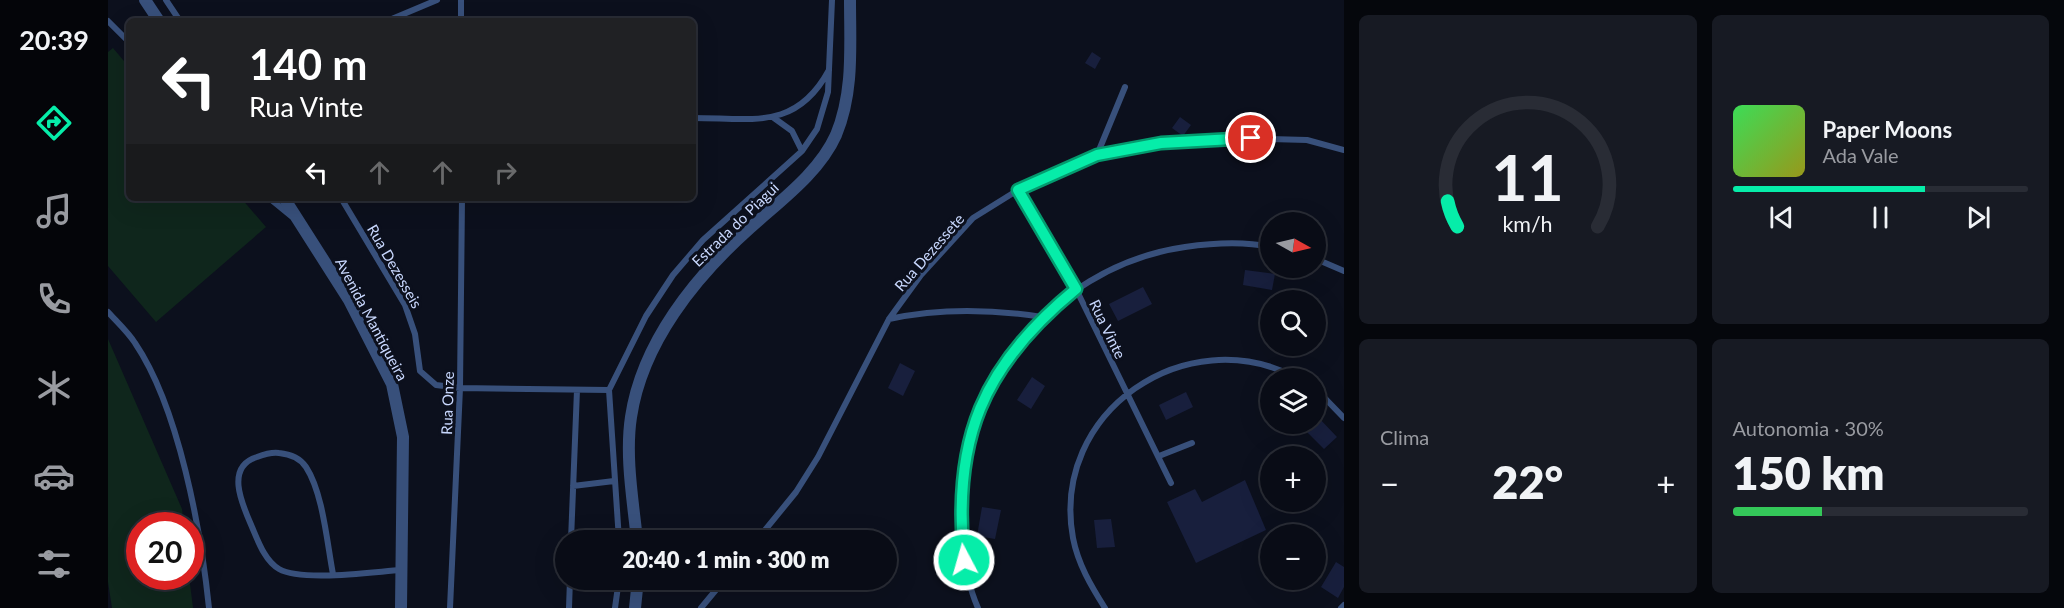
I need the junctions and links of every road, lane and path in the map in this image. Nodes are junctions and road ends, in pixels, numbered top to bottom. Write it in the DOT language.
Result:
graph roads {
  1 [pos="145,0"];
  2 [pos="166,0"];
  3 [pos="437,0"];
  4 [pos="461,0"];
  5 [pos="832,0"];
  6 [pos="850,0"];
  7 [pos="157,18"];
  8 [pos="178,18"];
  9 [pos="394,18"];
  10 [pos="461,18"];
  11 [pos="108,21"];
  12 [pos="126,39"];
  13 [pos="831,67"];
  14 [pos="1125,87"];
  15 [pos="696,117"];
  16 [pos="774,118"];
  17 [pos="1344,150"];
  18 [pos="802,151"];
  19 [pos="1097,155"];
  20 [pos="1018,190"];
  21 [pos="273,201"];
  22 [pos="286,201"];
  23 [pos="343,201"];
  24 [pos="462,201"];
  25 [pos="301,224"];
  26 [pos="1260,246"];
  27 [pos="1326,263"];
  28 [pos="1344,271"];
  29 [pos="1076,289"];
  30 [pos="108,312"];
  31 [pos="1042,317"];
  32 [pos="889,319"];
  33 [pos="1277,368"];
  34 [pos="460,388"];
  35 [pos="577,390"];
  36 [pos="609,390"];
  37 [pos="1126,393"];
  38 [pos="1326,399"];
  39 [pos="1344,418"];
  40 [pos="1192,443"];
  41 [pos="1159,456"];
  42 [pos="614,481"];
  43 [pos="1171,483"];
  44 [pos="573,486"];
  45 [pos="571,530"];
  46 [pos="618,530"];
  47 [pos="636,530"];
  48 [pos="765,530"];
  49 [pos="402,570"];
  50 [pos="333,574"];
  51 [pos="570,590"];
  52 [pos="617,590"];
  53 [pos="636,590"];
  54 [pos="716,590"];
  55 [pos="1344,605"];
  56 [pos="209,608"];
  57 [pos="402,608"];
  58 [pos="450,608"];
  59 [pos="569,608"];
  60 [pos="615,608"];
  61 [pos="634,608"];
  62 [pos="701,608"];
  63 [pos="978,608"];
  64 [pos="1105,608"];
  65 [pos="1341,608"];
  1 -- 7 [label="street"];
  2 -- 8 [label="lane"];
  3 -- 9 [label="lane"];
  4 -- 10 [label="lane"];
  5 -- 13 [label="lane"];
  6 -- 47 [label="street, Estrada do Piagui"];
  11 -- 12 [label="lane"];
  13 -- 16 [label="lane"];
  13 -- 18 [label="lane"];
  14 -- 19 [label="lane"];
  15 -- 16 [label="lane"];
  16 -- 18 [label="lane"];
  17 -- 19 [label="lane, Rua Dezessete"];
  18 -- 36 [label="lane"];
  19 -- 20 [label="lane, Rua Dezessete"];
  20 -- 29 [label="lane, Rua Vinte"];
  20 -- 32 [label="lane, Rua Dezessete"];
  21 -- 25 [label="lane"];
  22 -- 25 [label="street, Avenida Mantiqueira"];
  23 -- 34 [label="lane, Rua Dezesseis"];
  24 -- 34 [label="lane, Rua Onze"];
  25 -- 49 [label="street, Avenida Mantiqueira"];
  26 -- 29 [label="lane"];
  27 -- 28 [label="lane"];
  29 -- 31 [label="lane"];
  29 -- 37 [label="lane, Rua Vinte"];
  30 -- 56 [label="lane"];
  31 -- 32 [label="lane"];
  31 -- 63 [label="lane"];
  32 -- 48 [label="lane, Rua Dezessete"];
  33 -- 37 [label="lane"];
  34 -- 35 [label="lane, Rua Dezesseis"];
  34 -- 58 [label="lane, Rua Onze"];
  35 -- 36 [label="lane, Rua Dezesseis"];
  35 -- 44 [label="lane"];
  36 -- 42 [label="lane"];
  37 -- 41 [label="lane, Rua Vinte"];
  37 -- 64 [label="lane"];
  38 -- 39 [label="lane"];
  40 -- 41 [label="lane"];
  41 -- 43 [label="lane, Rua Vinte"];
  42 -- 44 [label="lane"];
  42 -- 46 [label="lane"];
  44 -- 45 [label="lane"];
  49 -- 50 [label="lane"];
  49 -- 57 [label="street, Avenida Mantiqueira"];
  50 -- 50 [label="lane"];
  51 -- 59 [label="lane"];
  52 -- 60 [label="lane"];
  53 -- 61 [label="street"];
  54 -- 62 [label="lane"];
  55 -- 65 [label="lane"];
}
